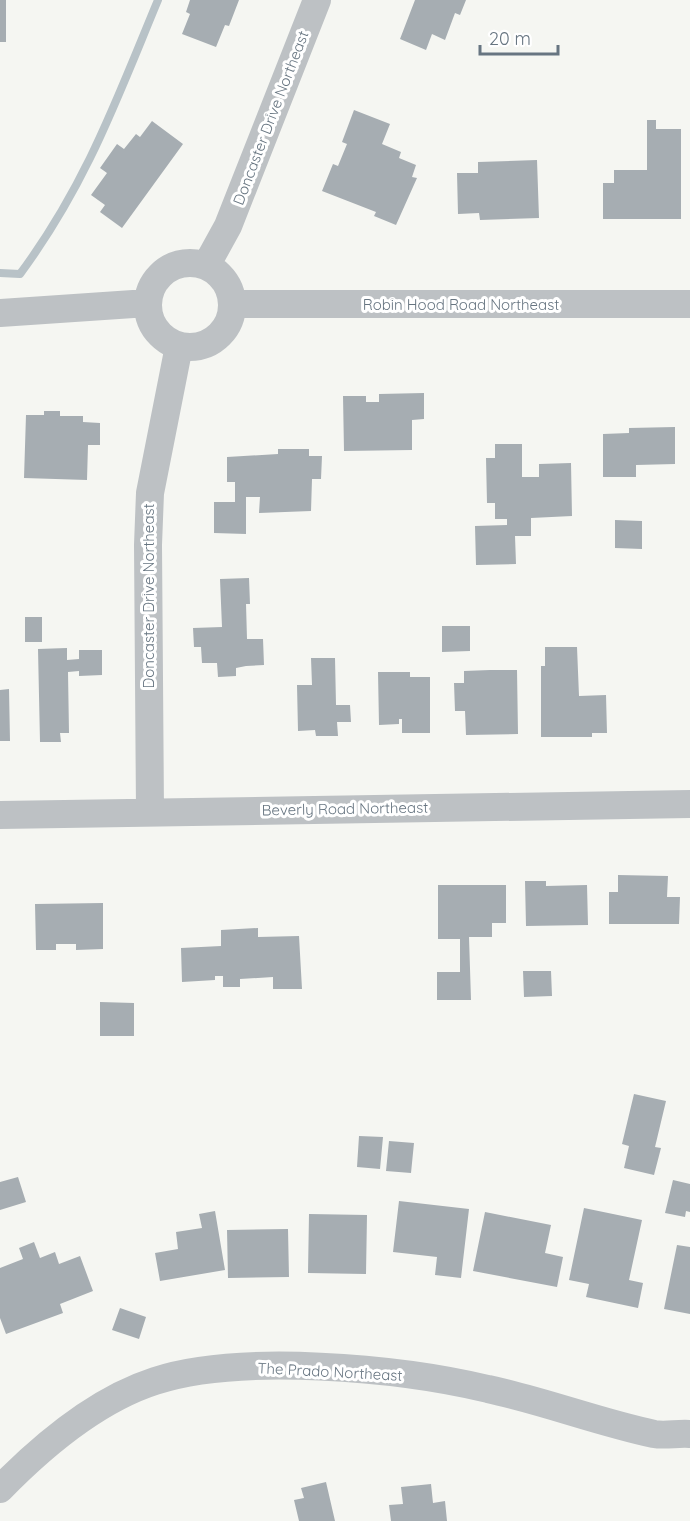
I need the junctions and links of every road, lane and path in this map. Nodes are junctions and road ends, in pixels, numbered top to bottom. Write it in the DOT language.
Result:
graph roads {
  1 [pos="317,0"];
  2 [pos="206,266"];
  3 [pos="148,303"];
  4 [pos="232,304"];
  5 [pos="690,304"];
  6 [pos="0,313"];
  7 [pos="179,346"];
  8 [pos="690,804"];
  9 [pos="150,812"];
  10 [pos="0,815"];
  11 [pos="657,1434"];
  12 [pos="690,1434"];
  13 [pos="690,1444"];
  14 [pos="0,1489"];
  1 -- 2 [label="street, Doncaster Drive Northeast"];
  2 -- 3 [label="street"];
  2 -- 4 [label="street"];
  3 -- 6 [label="street"];
  3 -- 7 [label="street"];
  4 -- 5 [label="street, Robin Hood Road Northeast"];
  4 -- 7 [label="street"];
  7 -- 9 [label="street, Doncaster Drive Northeast"];
  8 -- 9 [label="street, Beverly Road Northeast"];
  9 -- 10 [label="street, Beverly Road Northeast"];
  11 -- 12 [label="street, The Prado Northeast"];
  11 -- 13 [label="street"];
  11 -- 14 [label="street, The Prado Northeast"];
}
